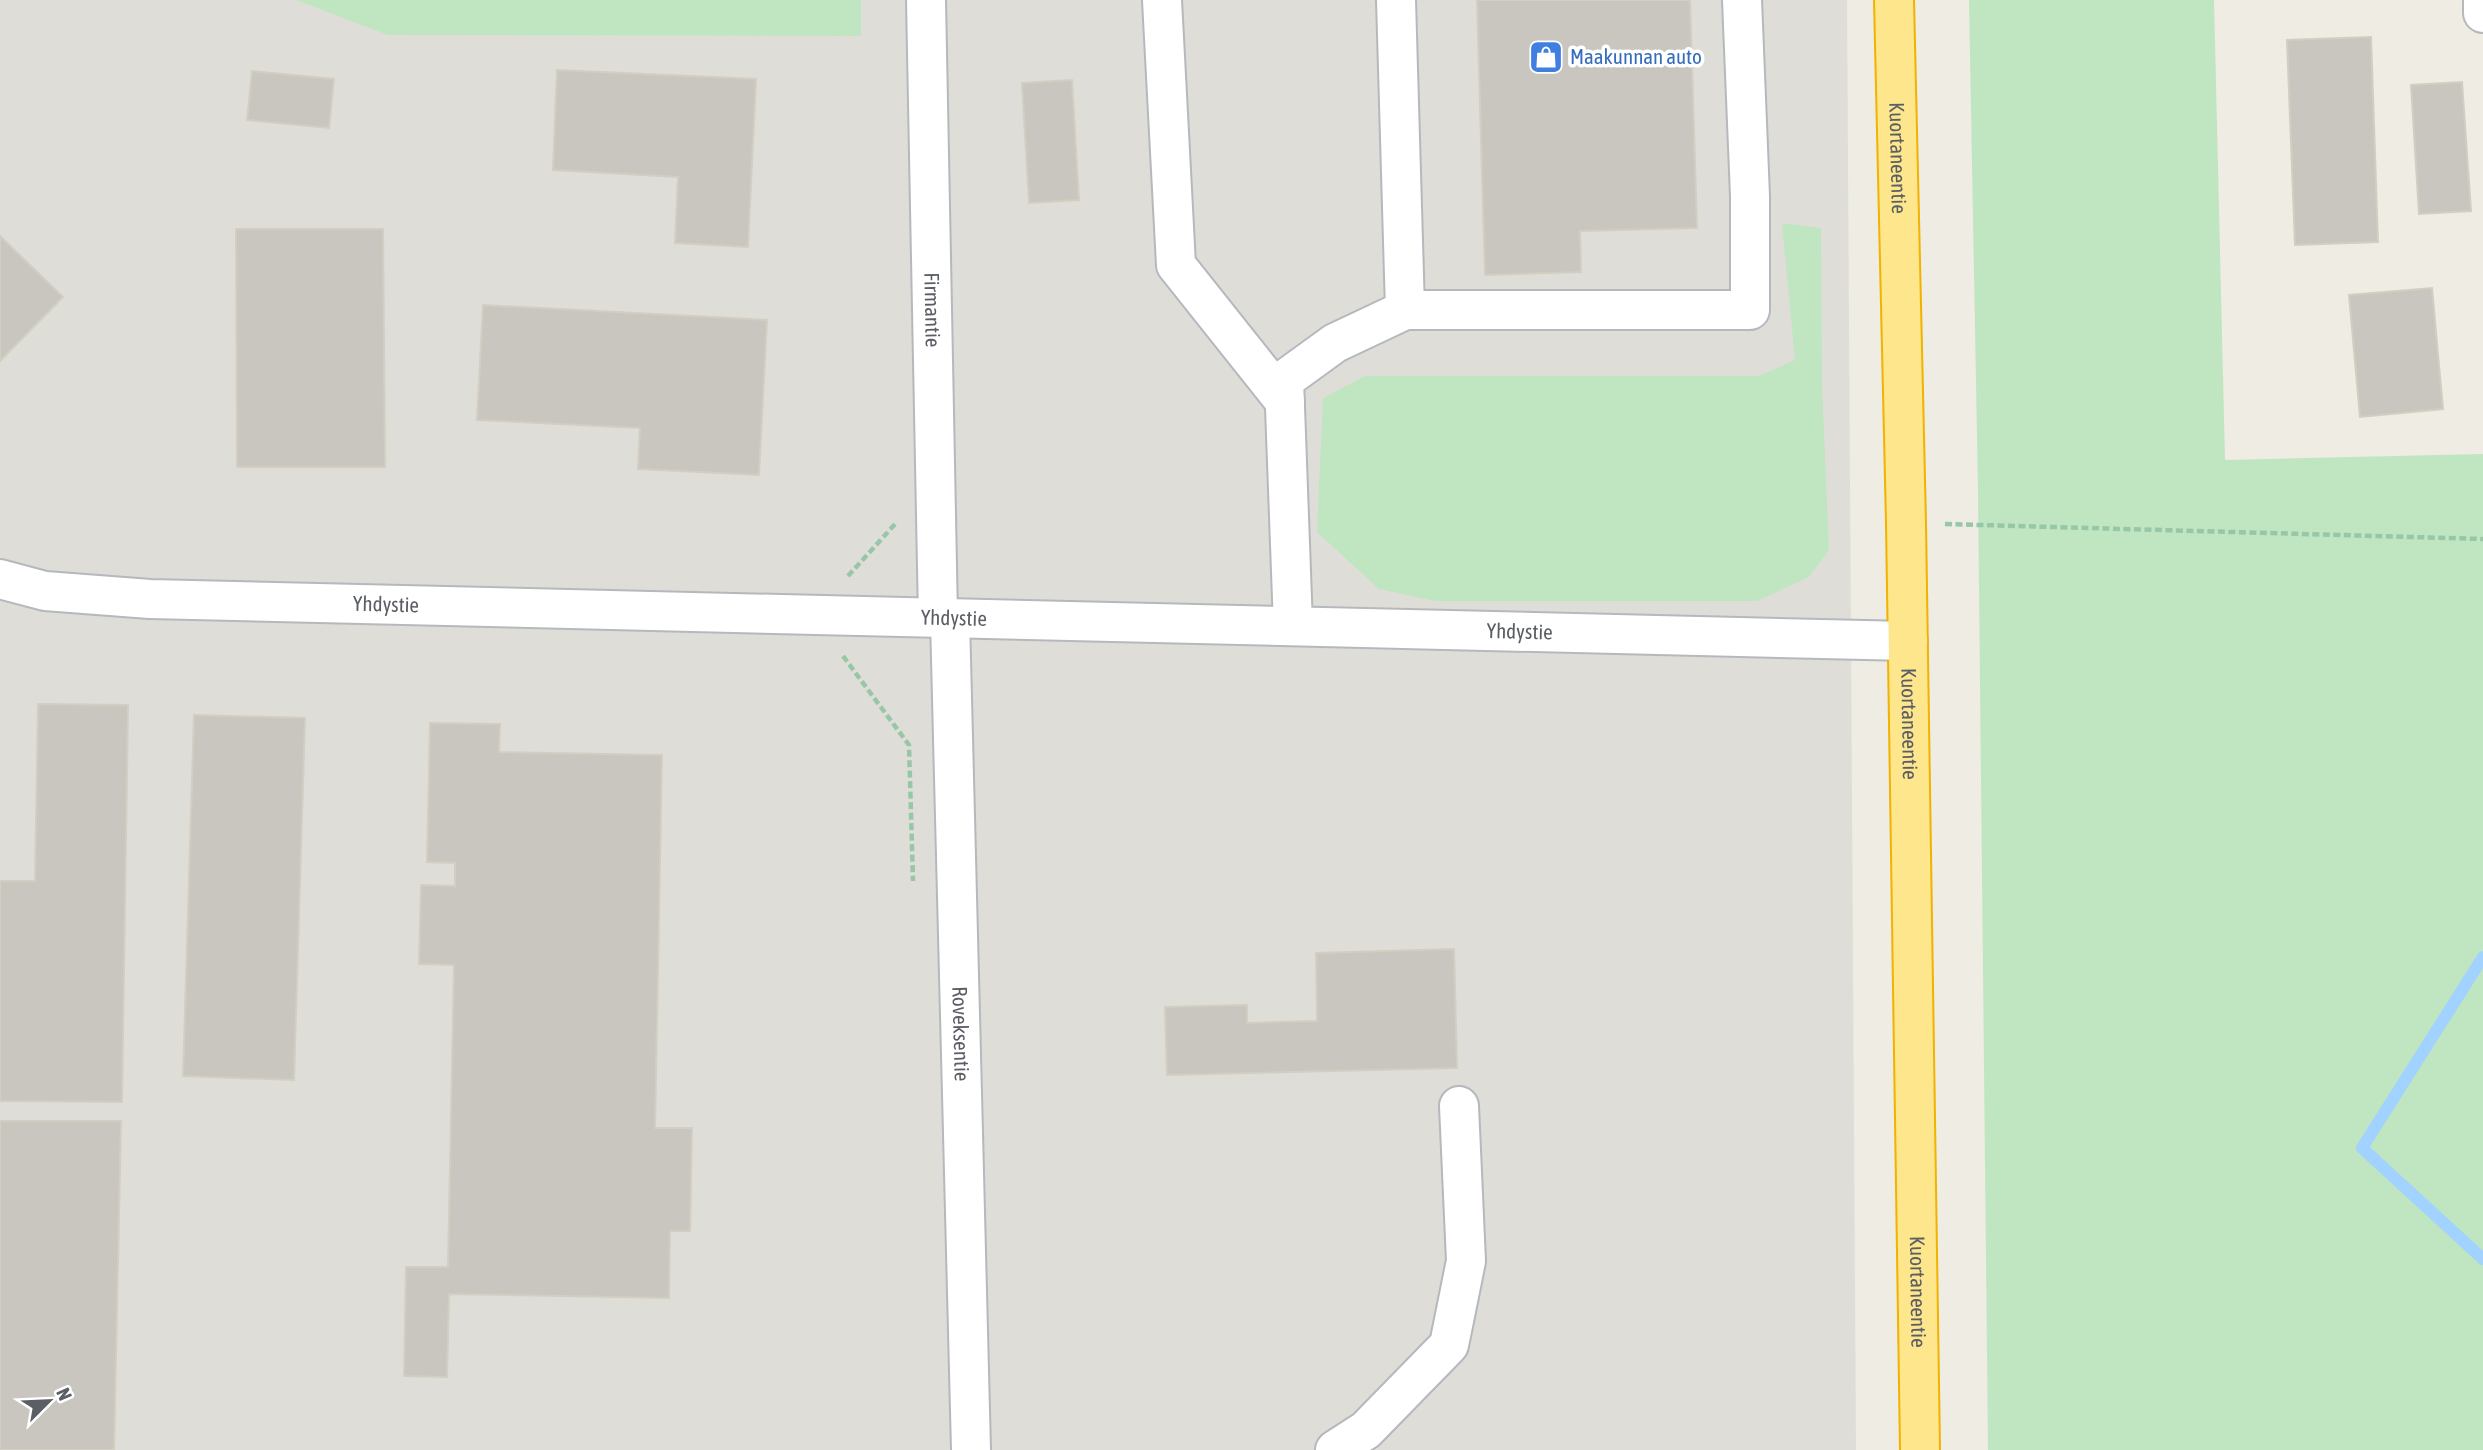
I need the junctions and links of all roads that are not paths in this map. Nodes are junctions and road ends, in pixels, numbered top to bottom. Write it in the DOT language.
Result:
graph roads {
  1 [pos="926,0"];
  2 [pos="1162,0"];
  3 [pos="1396,0"];
  4 [pos="1742,0"];
  5 [pos="1894,0"];
  6 [pos="2483,0"];
  7 [pos="2483,13"];
  8 [pos="1405,310"];
  9 [pos="1285,402"];
  10 [pos="0,579"];
  11 [pos="944,618"];
  12 [pos="1293,626"];
  13 [pos="1908,641"];
  14 [pos="1460,1106"];
  15 [pos="971,1450"];
  16 [pos="1335,1450"];
  17 [pos="1920,1450"];
  1 -- 11 [label="street, Firmantie"];
  2 -- 9 [label="street"];
  3 -- 8 [label="street"];
  4 -- 8 [label="street"];
  5 -- 13 [label="highway, Kuortaneentie"];
  6 -- 7 [label="street"];
  8 -- 9 [label="street"];
  9 -- 12 [label="street"];
  10 -- 11 [label="street, Yhdystie"];
  11 -- 12 [label="street, Yhdystie"];
  11 -- 15 [label="street, Roveksentie"];
  12 -- 13 [label="street, Yhdystie"];
  13 -- 17 [label="highway, Kuortaneentie"];
  14 -- 16 [label="street"];
}
